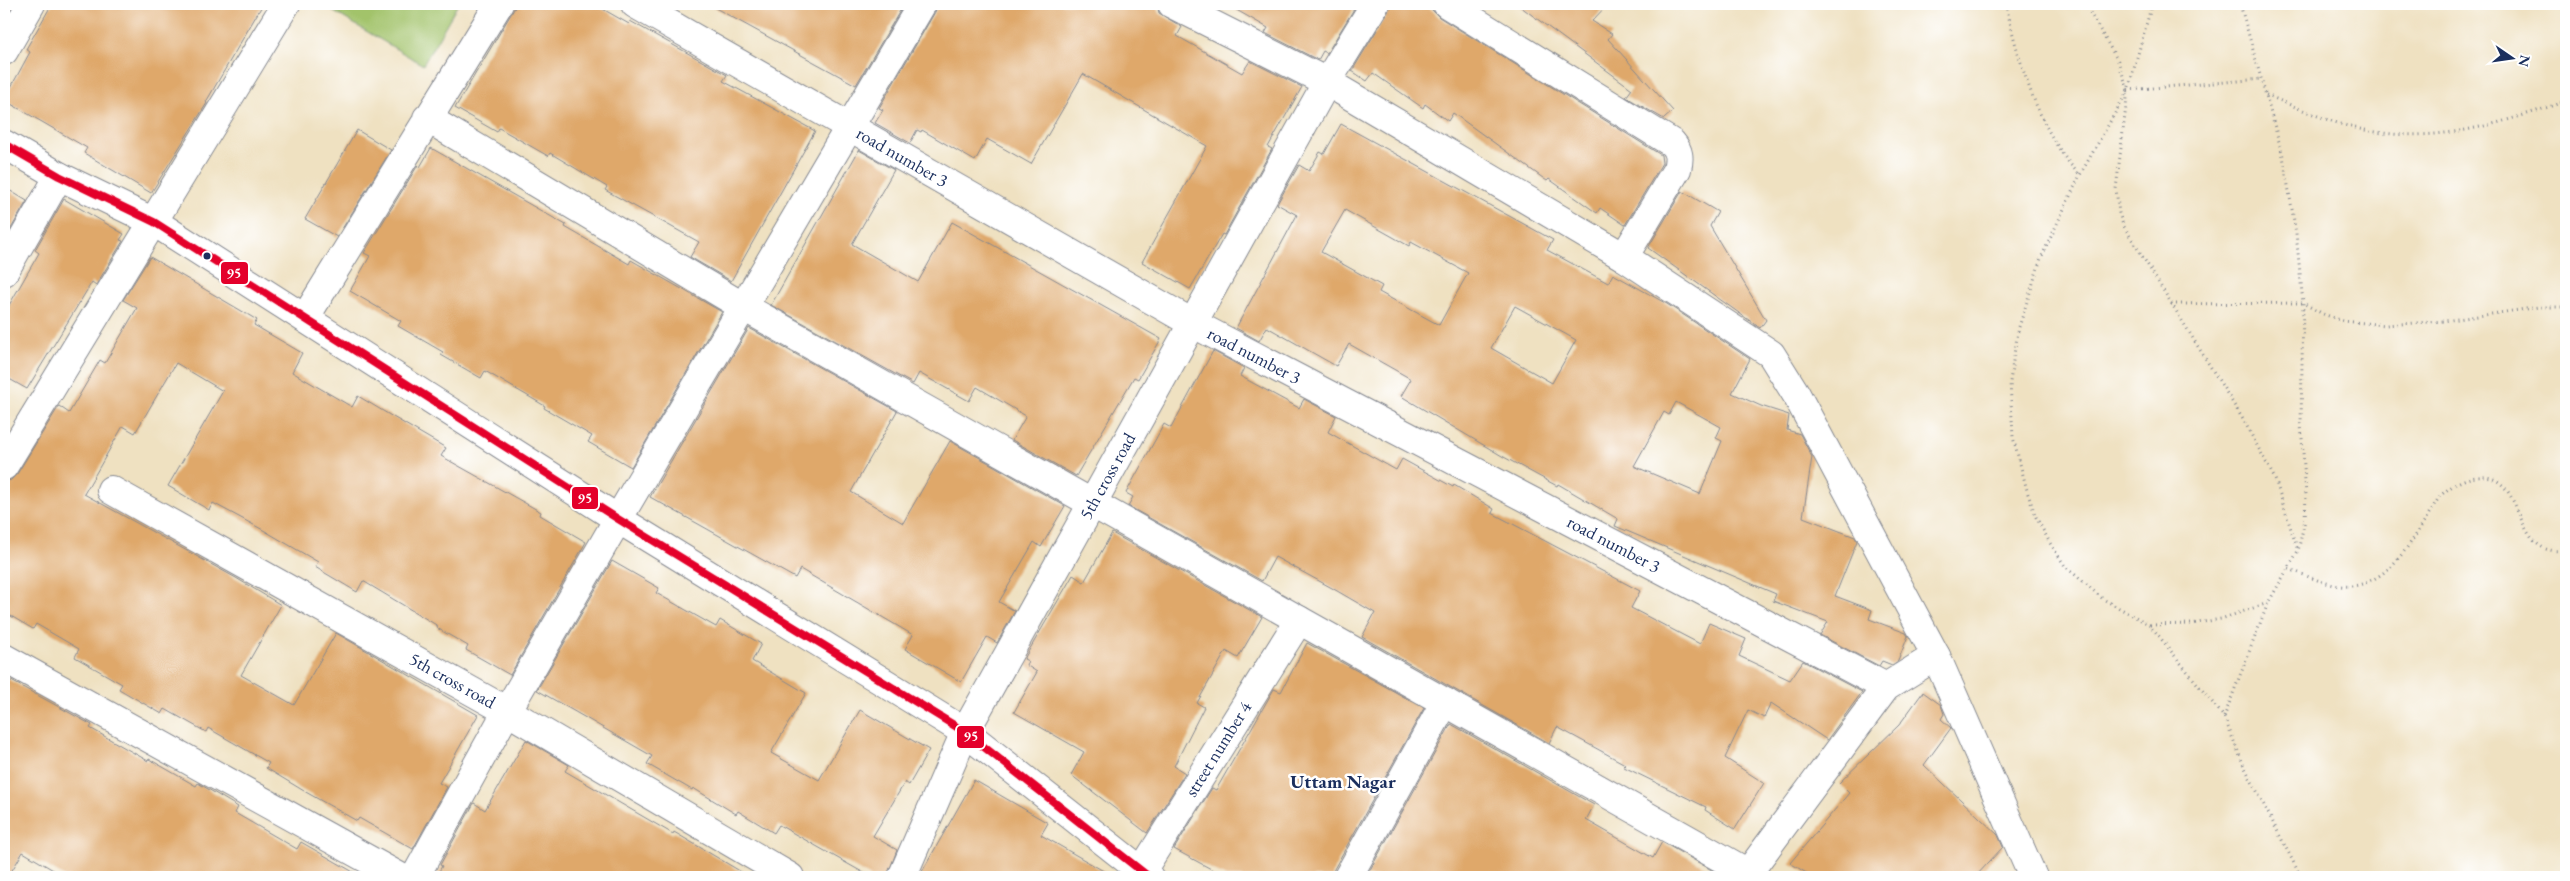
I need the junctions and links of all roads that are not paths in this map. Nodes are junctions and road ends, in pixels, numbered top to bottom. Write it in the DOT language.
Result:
graph roads {
  1 [pos="32,4"];
  2 [pos="286,4"];
  3 [pos="499,4"];
  4 [pos="635,4"];
  5 [pos="922,4"];
  6 [pos="1172,4"];
  7 [pos="1375,4"];
  8 [pos="1447,4"];
  9 [pos="1484,13"];
  10 [pos="4,51"];
  11 [pos="1327,82"];
  12 [pos="427,118"];
  13 [pos="851,126"];
  14 [pos="4,144"];
  15 [pos="59,176"];
  16 [pos="154,222"];
  17 [pos="1624,257"];
  18 [pos="4,272"];
  19 [pos="742,306"];
  20 [pos="305,318"];
  21 [pos="1194,324"];
  22 [pos="4,466"];
  23 [pos="110,490"];
  24 [pos="1092,504"];
  25 [pos="618,519"];
  26 [pos="1299,620"];
  27 [pos="1936,656"];
  28 [pos="4,658"];
  29 [pos="1886,687"];
  30 [pos="1445,702"];
  31 [pos="507,710"];
  32 [pos="965,732"];
  33 [pos="2027,874"];
  34 [pos="1143,875"];
  35 [pos="1746,875"];
  36 [pos="400,877"];
  37 [pos="415,877"];
  38 [pos="790,877"];
  39 [pos="902,877"];
  40 [pos="1348,877"];
  1 -- 10 [label="street"];
  2 -- 16 [label="street"];
  3 -- 12 [label="street"];
  4 -- 13 [label="street, road number 3"];
  5 -- 13 [label="street"];
  6 -- 11 [label="street"];
  7 -- 11 [label="street, 5th cross road"];
  8 -- 9 [label="street"];
  9 -- 17 [label="street"];
  11 -- 17 [label="street"];
  11 -- 21 [label="street, 5th cross road"];
  12 -- 19 [label="street"];
  12 -- 20 [label="street"];
  13 -- 19 [label="street"];
  13 -- 21 [label="street, road number 3"];
  14 -- 15 [label="street"];
  15 -- 16 [label="street"];
  15 -- 18 [label="street"];
  16 -- 20 [label="street"];
  16 -- 22 [label="street"];
  17 -- 27 [label="street"];
  19 -- 24 [label="street"];
  19 -- 25 [label="street"];
  20 -- 25 [label="street"];
  21 -- 24 [label="street, 5th cross road"];
  21 -- 29 [label="street, road number 3"];
  23 -- 31 [label="street, 5th cross road"];
  24 -- 26 [label="street"];
  24 -- 32 [label="street, 5th cross road"];
  25 -- 31 [label="street"];
  25 -- 32 [label="street"];
  26 -- 30 [label="street"];
  26 -- 34 [label="street, street number 4"];
  27 -- 29 [label="street"];
  27 -- 33 [label="street"];
  28 -- 36 [label="street"];
  29 -- 35 [label="street"];
  30 -- 35 [label="street"];
  30 -- 40 [label="street"];
  31 -- 37 [label="street"];
  31 -- 38 [label="street, 5th cross road"];
  32 -- 34 [label="street"];
  32 -- 39 [label="street, 5th cross road"];
}
